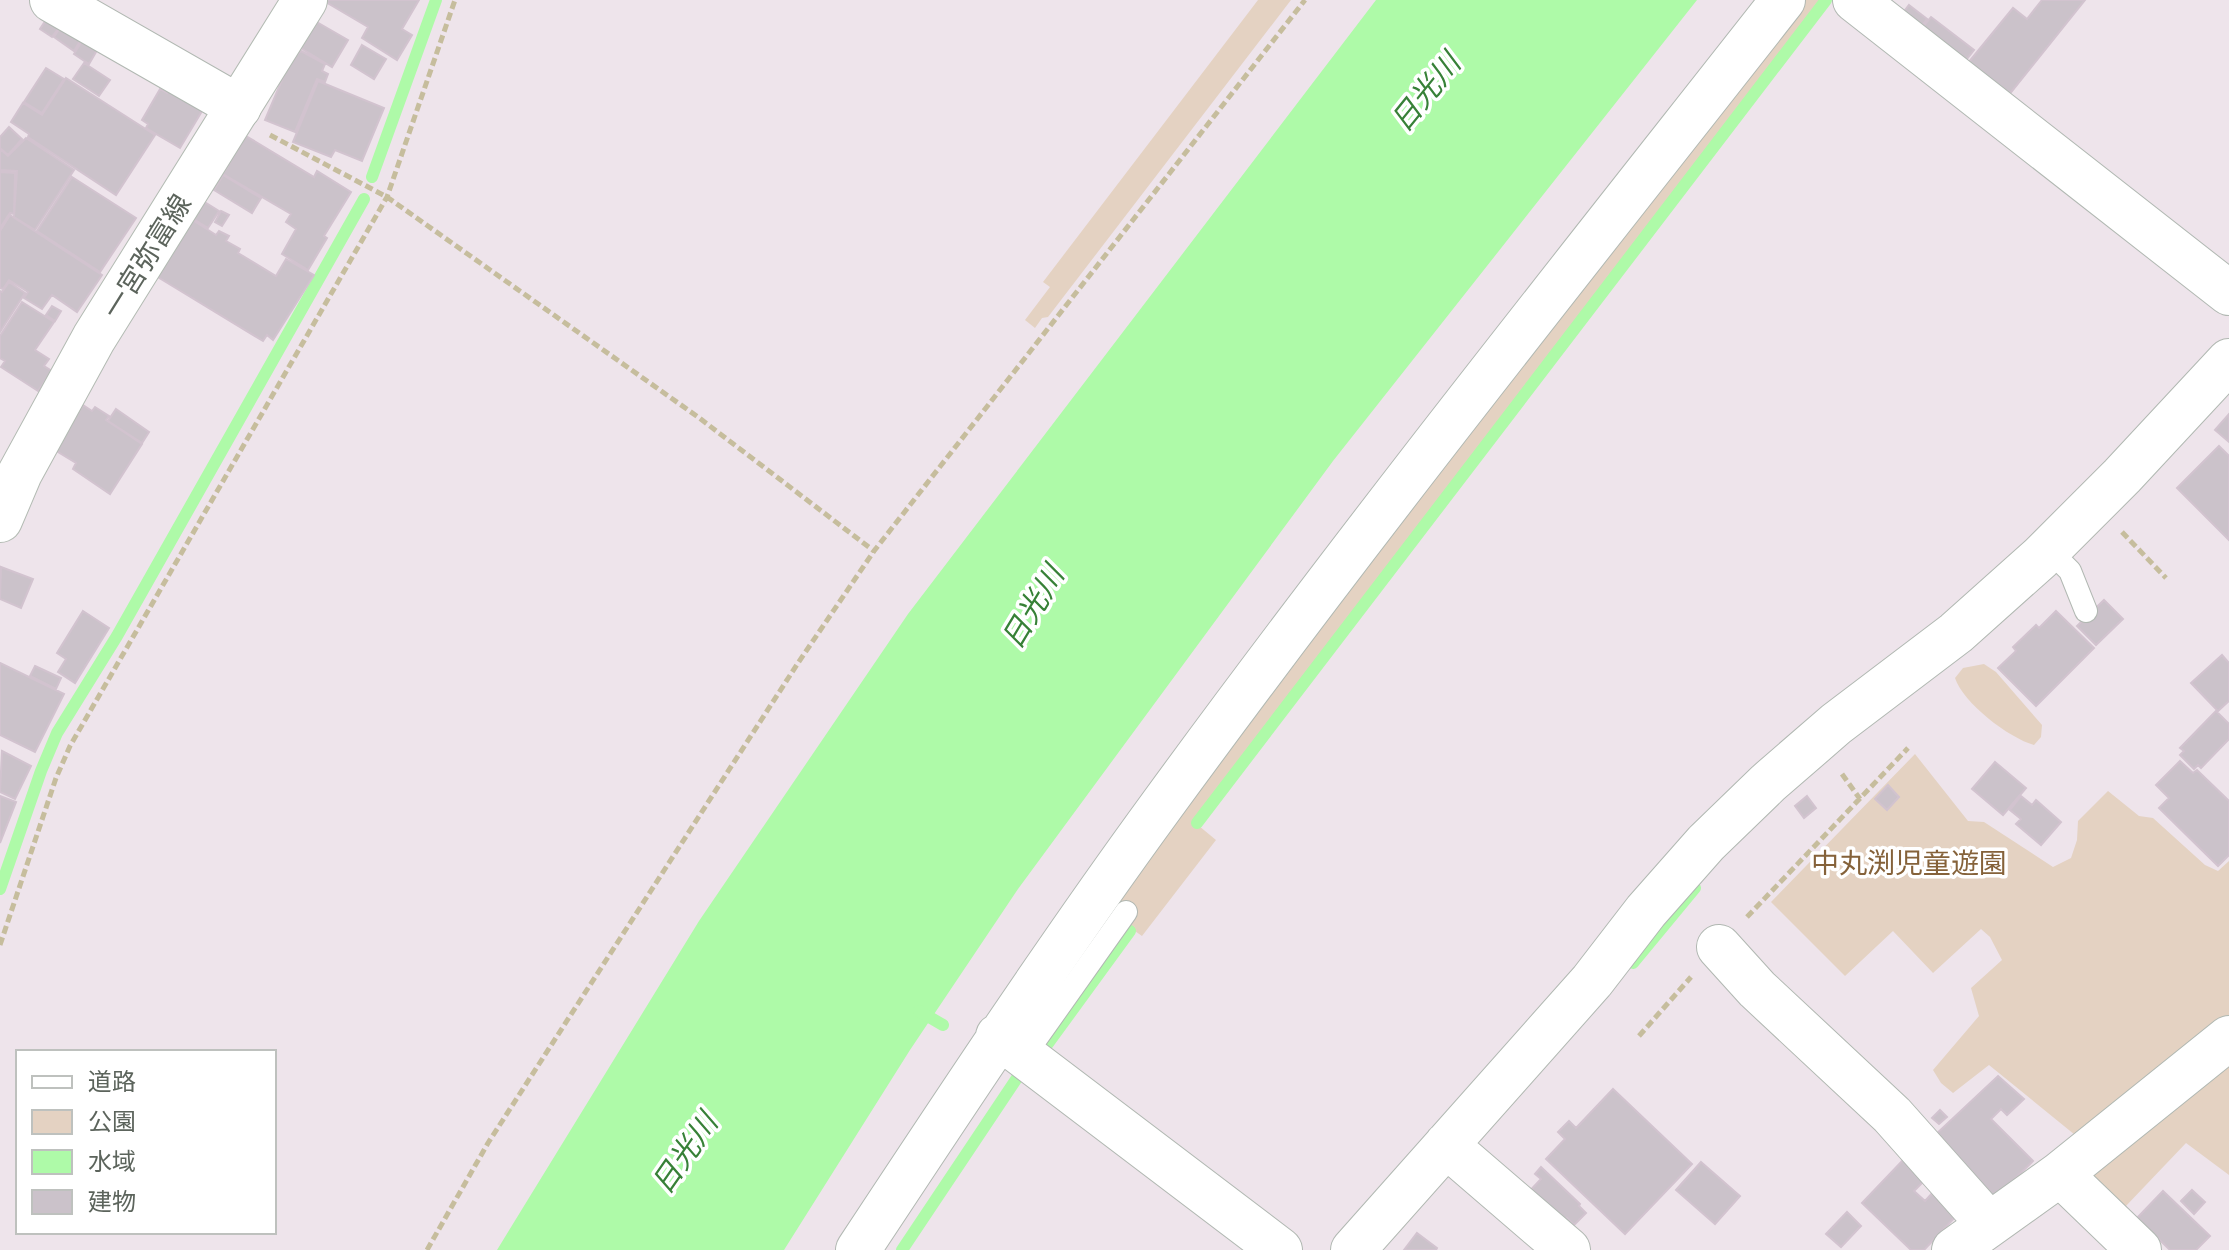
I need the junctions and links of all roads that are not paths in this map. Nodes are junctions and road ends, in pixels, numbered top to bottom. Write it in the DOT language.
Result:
graph roads {
  1 [pos="52,0"];
  2 [pos="305,0"];
  3 [pos="1783,0"];
  4 [pos="1855,0"];
  5 [pos="236,111"];
  6 [pos="2229,293"];
  7 [pos="2229,361"];
  8 [pos="0,520"];
  9 [pos="2058,559"];
  10 [pos="2086,611"];
  11 [pos="1126,912"];
  12 [pos="1719,947"];
  13 [pos="2229,1038"];
  14 [pos="1011,1046"];
  15 [pos="1457,1154"];
  16 [pos="2060,1174"];
  17 [pos="1989,1224"];
  18 [pos="858,1250"];
  19 [pos="1280,1250"];
  20 [pos="1353,1250"];
  21 [pos="1568,1250"];
  22 [pos="1954,1250"];
  23 [pos="2139,1250"];
  1 -- 5 [label="street"];
  2 -- 5 [label="street, 一宮弥富線"];
  3 -- 14 [label="street"];
  4 -- 6 [label="street"];
  5 -- 8 [label="street, 一宮弥富線"];
  7 -- 9 [label="street"];
  9 -- 10 [label="lane"];
  9 -- 15 [label="street"];
  11 -- 14 [label="lane"];
  12 -- 17 [label="street"];
  13 -- 16 [label="street"];
  14 -- 18 [label="street"];
  14 -- 19 [label="street"];
  15 -- 20 [label="street"];
  15 -- 21 [label="street"];
  16 -- 17 [label="street"];
  16 -- 23 [label="street"];
  17 -- 22 [label="street"];
}
